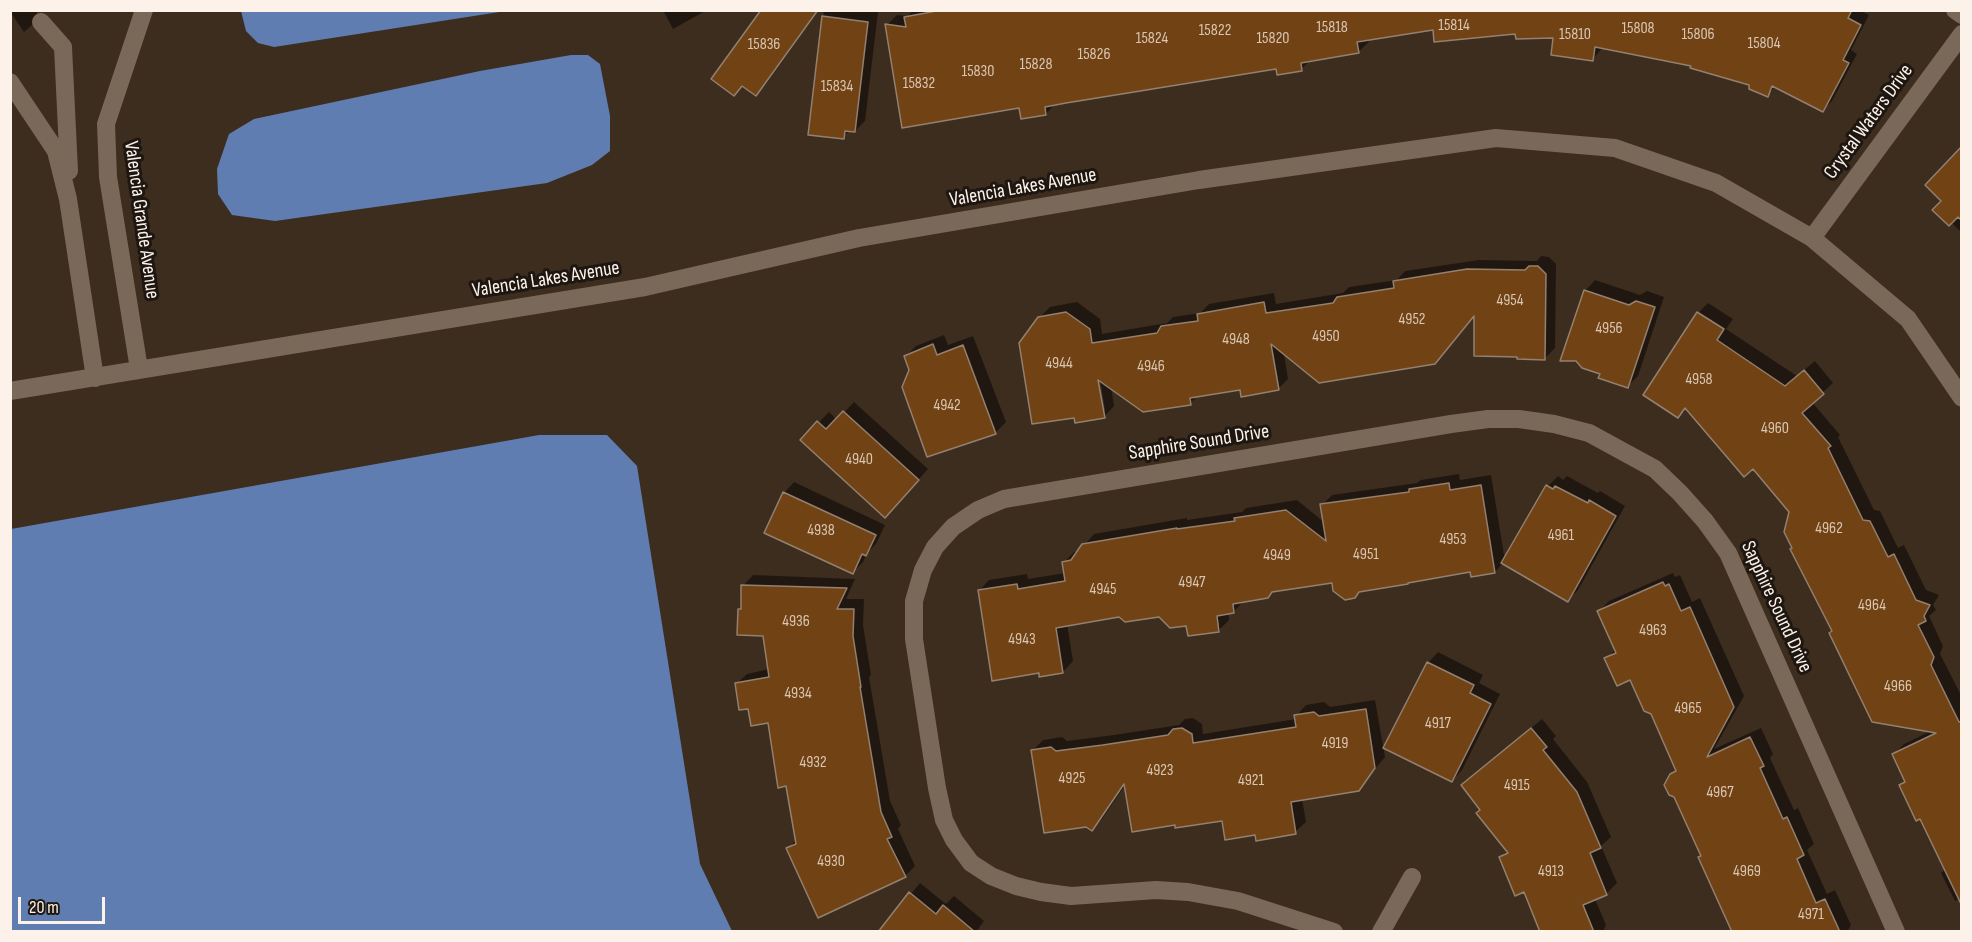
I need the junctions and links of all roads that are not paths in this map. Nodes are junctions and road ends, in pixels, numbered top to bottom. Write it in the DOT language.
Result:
graph roads {
  1 [pos="144,10"];
  2 [pos="1955,10"];
  3 [pos="1962,15"];
  4 [pos="41,22"];
  5 [pos="1962,34"];
  6 [pos="10,82"];
  7 [pos="71,219"];
  8 [pos="1812,238"];
  9 [pos="139,369"];
  10 [pos="95,378"];
  11 [pos="10,391"];
  12 [pos="1962,398"];
  13 [pos="1412,877"];
  14 [pos="1334,932"];
  15 [pos="1381,932"];
  16 [pos="1896,932"];
  1 -- 9 [label="street, Valencia Grande Avenue"];
  2 -- 3 [label="street"];
  4 -- 7 [label="street"];
  5 -- 8 [label="street, Crystal Waters Drive"];
  6 -- 7 [label="street"];
  7 -- 10 [label="street"];
  8 -- 9 [label="street, Valencia Lakes Avenue"];
  8 -- 12 [label="street, Valencia Lakes Avenue"];
  9 -- 10 [label="street, Valencia Lakes Avenue"];
  10 -- 11 [label="street, Valencia Lakes Avenue"];
  13 -- 15 [label="street"];
  14 -- 16 [label="street, Sapphire Sound Drive"];
}
